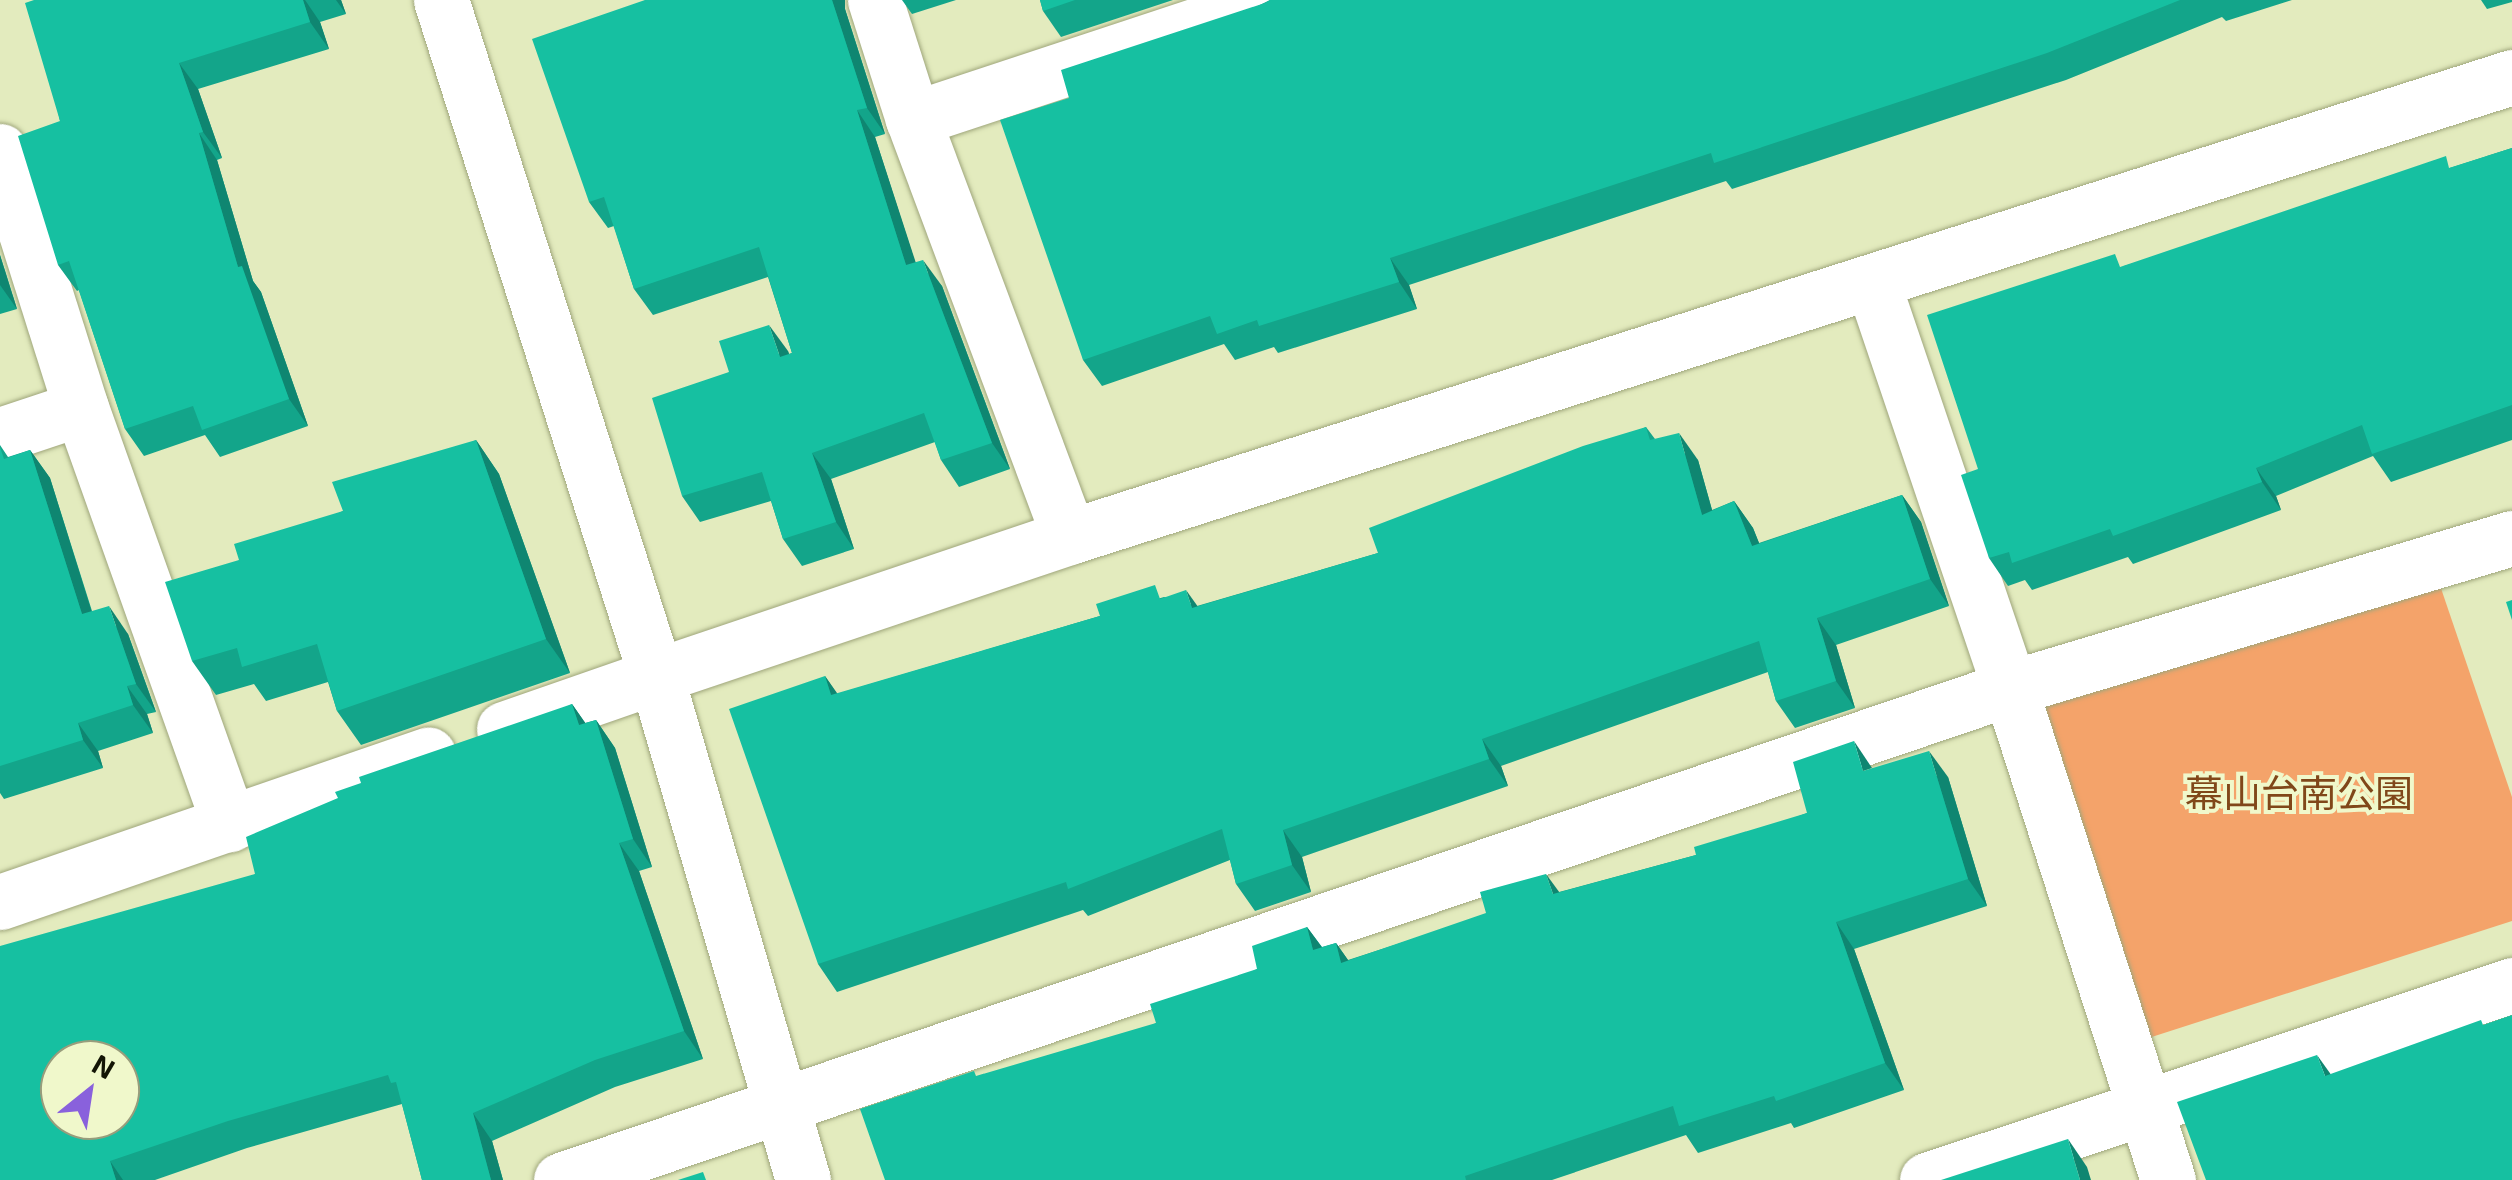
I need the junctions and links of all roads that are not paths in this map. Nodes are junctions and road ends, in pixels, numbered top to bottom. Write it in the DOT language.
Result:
graph roads {
  1 [pos="440,0"];
  2 [pos="875,0"];
  3 [pos="1273,0"];
  4 [pos="2512,77"];
  5 [pos="914,119"];
  6 [pos="0,151"];
  7 [pos="1873,284"];
  8 [pos="81,408"];
  9 [pos="0,435"];
  10 [pos="1068,537"];
  11 [pos="2512,538"];
  12 [pos="656,676"];
  13 [pos="2010,688"];
  14 [pos="228,824"];
  15 [pos="0,902"];
  16 [pos="2512,985"];
  17 [pos="779,1105"];
  18 [pos="2145,1106"];
  19 [pos="561,1180"];
  20 [pos="803,1180"];
  21 [pos="1927,1180"];
  22 [pos="2168,1180"];
  1 -- 12 [label="street"];
  2 -- 5 [label="street"];
  3 -- 5 [label="street"];
  4 -- 7 [label="street"];
  5 -- 10 [label="street"];
  6 -- 8 [label="street"];
  7 -- 10 [label="street"];
  7 -- 13 [label="street"];
  8 -- 9 [label="street"];
  8 -- 14 [label="street"];
  10 -- 12 [label="street"];
  11 -- 13 [label="street"];
  12 -- 14 [label="street"];
  12 -- 17 [label="street"];
  13 -- 17 [label="street"];
  13 -- 18 [label="street"];
  14 -- 15 [label="street"];
  16 -- 18 [label="street"];
  17 -- 19 [label="street"];
  17 -- 20 [label="street"];
  18 -- 21 [label="street"];
  18 -- 22 [label="street"];
}
